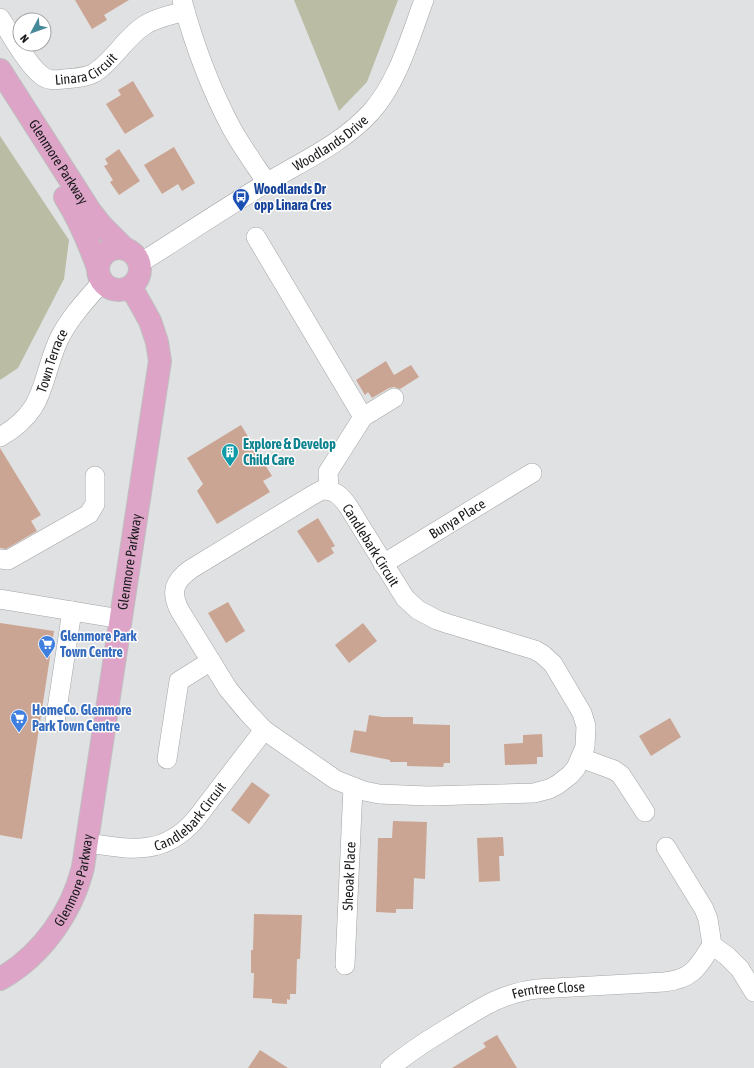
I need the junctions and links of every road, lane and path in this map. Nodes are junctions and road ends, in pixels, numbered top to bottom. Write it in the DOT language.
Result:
graph roads {
  1 [pos="424,0"];
  2 [pos="184,5"];
  3 [pos="0,18"];
  4 [pos="0,70"];
  5 [pos="0,97"];
  6 [pos="267,182"];
  7 [pos="256,237"];
  8 [pos="124,248"];
  9 [pos="140,263"];
  10 [pos="100,275"];
  11 [pos="131,287"];
  12 [pos="394,398"];
  13 [pos="363,417"];
  14 [pos="0,437"];
  15 [pos="532,473"];
  16 [pos="95,480"];
  17 [pos="329,490"];
  18 [pos="0,559"];
  19 [pos="383,564"];
  20 [pos="0,599"];
  21 [pos="72,611"];
  22 [pos="121,619"];
  23 [pos="210,661"];
  24 [pos="55,722"];
  25 [pos="264,730"];
  26 [pos="582,758"];
  27 [pos="167,759"];
  28 [pos="353,787"];
  29 [pos="645,812"];
  30 [pos="87,843"];
  31 [pos="666,847"];
  32 [pos="712,945"];
  33 [pos="345,965"];
  34 [pos="0,979"];
  35 [pos="754,992"];
  36 [pos="390,1068"];
  1 -- 6 [label="street, Woodlands Drive"];
  2 -- 3 [label="street, Linara Circuit"];
  2 -- 6 [label="street, Linara Circuit"];
  4 -- 8 [label="main road, Glenmore Parkway"];
  5 -- 10 [label="main road, Glenmore Parkway"];
  6 -- 9 [label="street, Woodlands Drive"];
  7 -- 13 [label="street"];
  8 -- 9 [label="main road"];
  8 -- 10 [label="main road"];
  9 -- 11 [label="main road"];
  10 -- 11 [label="main road"];
  10 -- 14 [label="street, Town Terrace"];
  11 -- 22 [label="main road, Glenmore Parkway"];
  12 -- 13 [label="street"];
  13 -- 17 [label="street"];
  15 -- 19 [label="street, Bunya Place"];
  16 -- 18 [label="street"];
  17 -- 19 [label="street, Candlebark Circuit"];
  17 -- 23 [label="street, Candlebark Circuit"];
  19 -- 26 [label="street, Candlebark Circuit"];
  20 -- 21 [label="street"];
  21 -- 22 [label="street"];
  21 -- 24 [label="street"];
  22 -- 30 [label="main road, Glenmore Parkway"];
  23 -- 25 [label="street, Candlebark Circuit"];
  23 -- 27 [label="street"];
  25 -- 28 [label="street, Candlebark Circuit"];
  25 -- 30 [label="street, Candlebark Circuit"];
  26 -- 28 [label="street, Candlebark Circuit"];
  26 -- 29 [label="street"];
  28 -- 33 [label="street, Sheoak Place"];
  30 -- 34 [label="main road, Glenmore Parkway"];
  31 -- 32 [label="street"];
  32 -- 35 [label="street"];
  32 -- 36 [label="street, Ferntree Close"];
}
